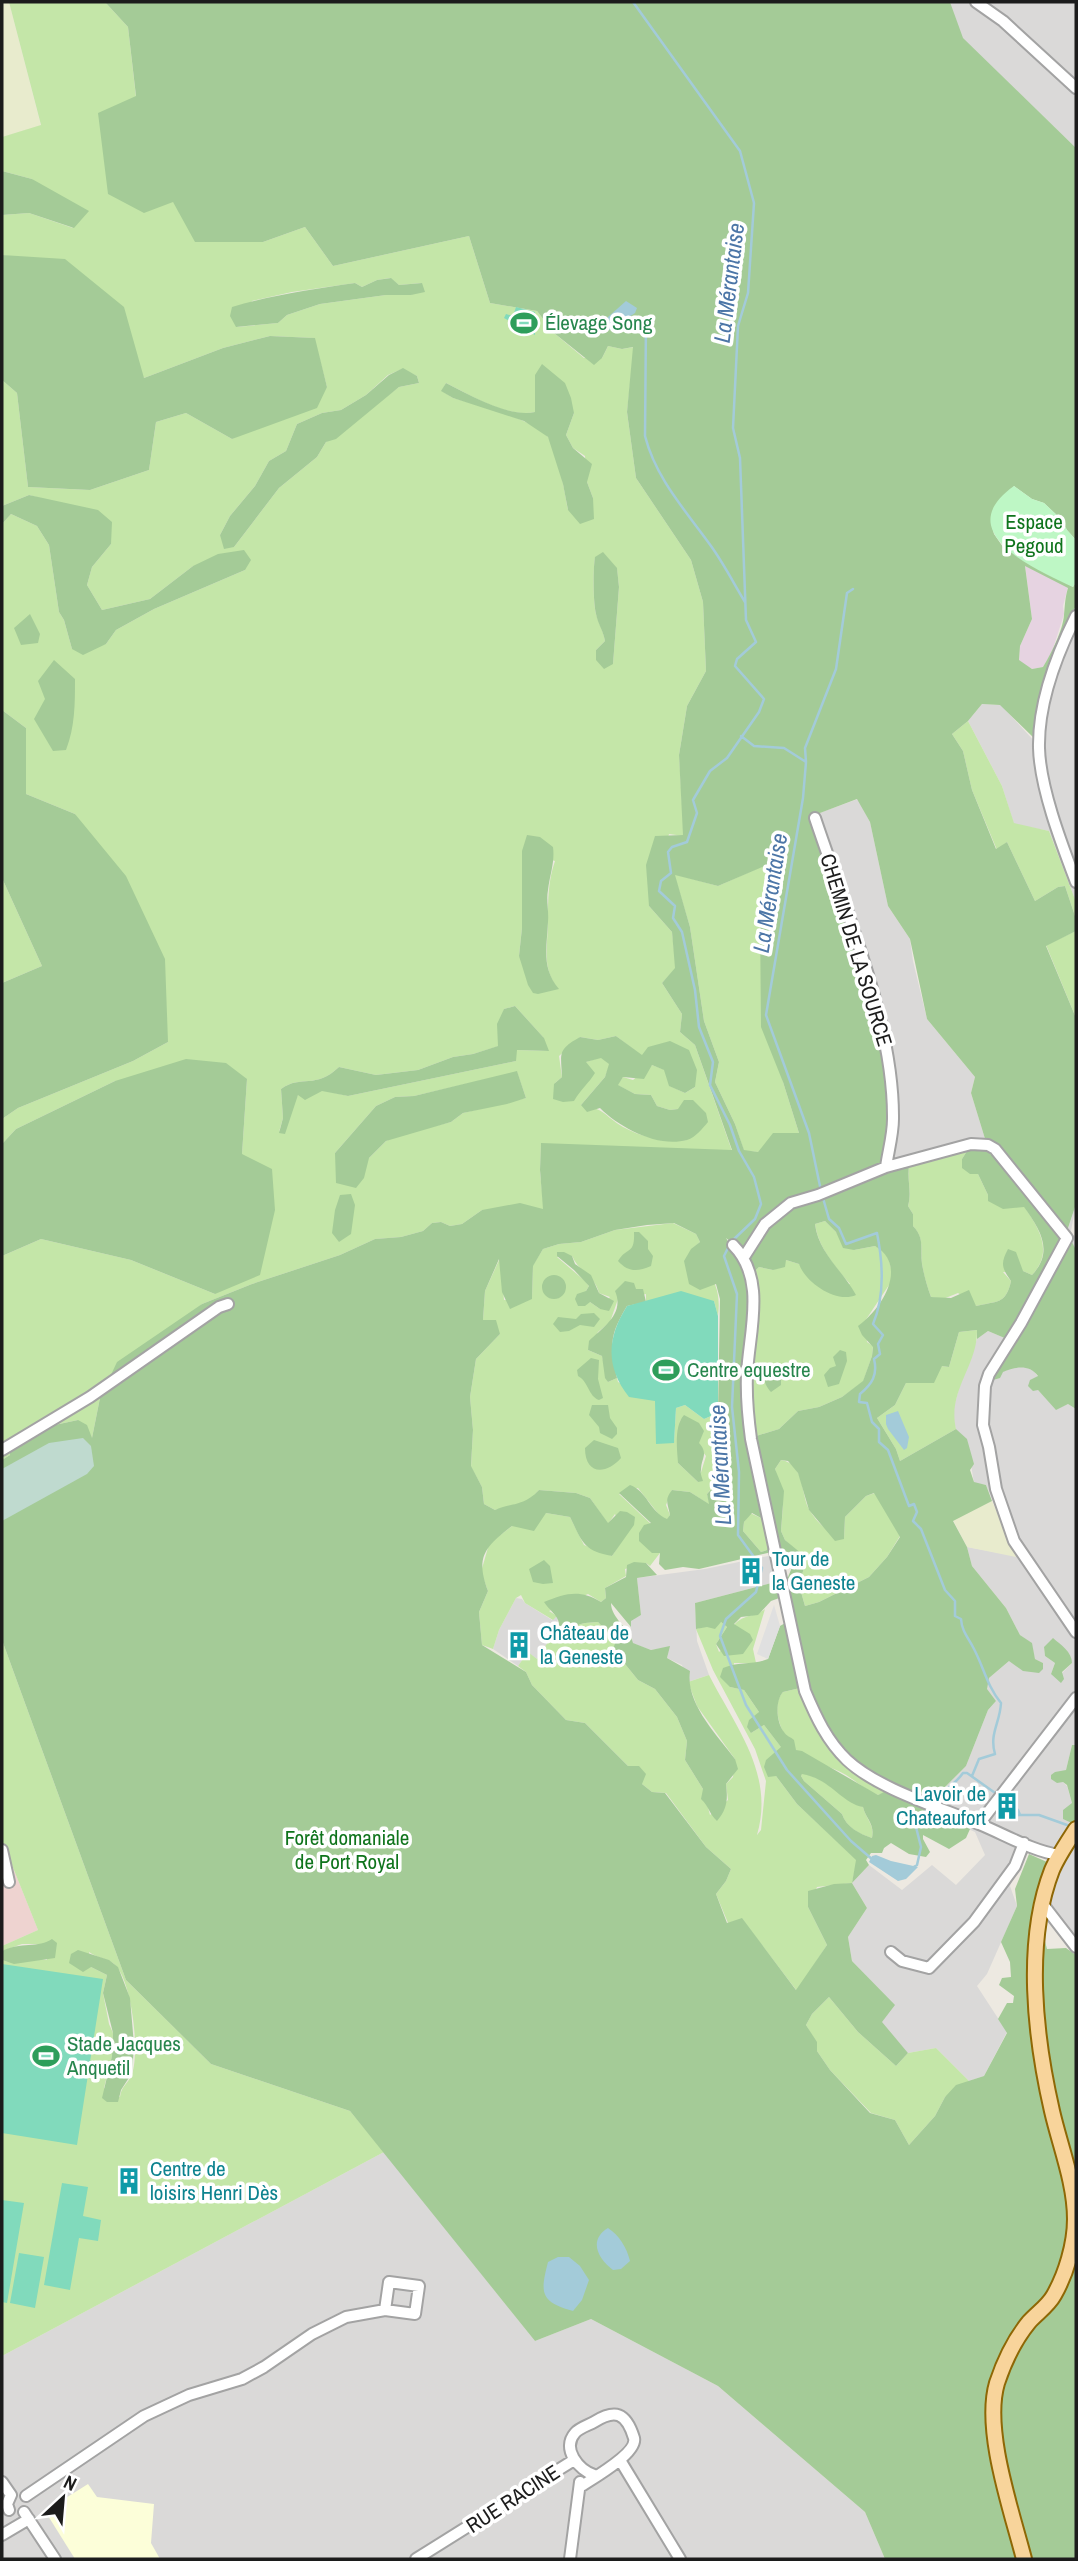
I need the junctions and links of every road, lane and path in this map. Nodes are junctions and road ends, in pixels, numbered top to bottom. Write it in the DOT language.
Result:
graph roads {
  1 [pos="976,2"];
  2 [pos="1076,88"];
  3 [pos="1076,616"];
  4 [pos="815,818"];
  5 [pos="1076,882"];
  6 [pos="886,1167"];
  7 [pos="733,1245"];
  8 [pos="744,1256"];
  9 [pos="228,1304"];
  10 [pos="2,1450"];
  11 [pos="1076,1632"];
  12 [pos="1076,1698"];
  13 [pos="979,1824"];
  14 [pos="1076,1829"];
  15 [pos="1024,1843"];
  16 [pos="2,1850"];
  17 [pos="1059,1855"];
  18 [pos="9,1882"];
  19 [pos="1042,1903"];
  20 [pos="1076,1947"];
  21 [pos="891,1952"];
  22 [pos="385,2310"];
  23 [pos="620,2460"];
  24 [pos="578,2464"];
  25 [pos="594,2475"];
  26 [pos="2,2482"];
  27 [pos="580,2487"];
  28 [pos="11,2495"];
  29 [pos="26,2496"];
  30 [pos="6,2512"];
  31 [pos="27,2515"];
  32 [pos="2,2535"];
  33 [pos="55,2559"];
  34 [pos="416,2559"];
  35 [pos="570,2559"];
  36 [pos="680,2559"];
  37 [pos="1024,2559"];
  1 -- 2 [label="street"];
  3 -- 5 [label="street"];
  4 -- 6 [label="street, CHEMIN DE LA SOURCE"];
  6 -- 8 [label="street"];
  6 -- 11 [label="street"];
  7 -- 8 [label="street"];
  8 -- 13 [label="street"];
  9 -- 10 [label="street"];
  12 -- 13 [label="street"];
  13 -- 15 [label="street"];
  14 -- 17 [label="main road"];
  15 -- 17 [label="street"];
  15 -- 21 [label="street"];
  16 -- 18 [label="street"];
  17 -- 19 [label="main road"];
  19 -- 20 [label="street"];
  19 -- 37 [label="main road"];
  22 -- 29 [label="street"];
  23 -- 24 [label="street"];
  23 -- 25 [label="street"];
  23 -- 36 [label="street"];
  24 -- 25 [label="street"];
  24 -- 27 [label="street"];
  24 -- 34 [label="street, RUE RACINE"];
  25 -- 27 [label="street"];
  26 -- 28 [label="street"];
  27 -- 35 [label="street"];
  28 -- 29 [label="street"];
  28 -- 30 [label="street"];
  29 -- 31 [label="street"];
  30 -- 31 [label="street"];
  31 -- 32 [label="street"];
  31 -- 33 [label="street"];
}
